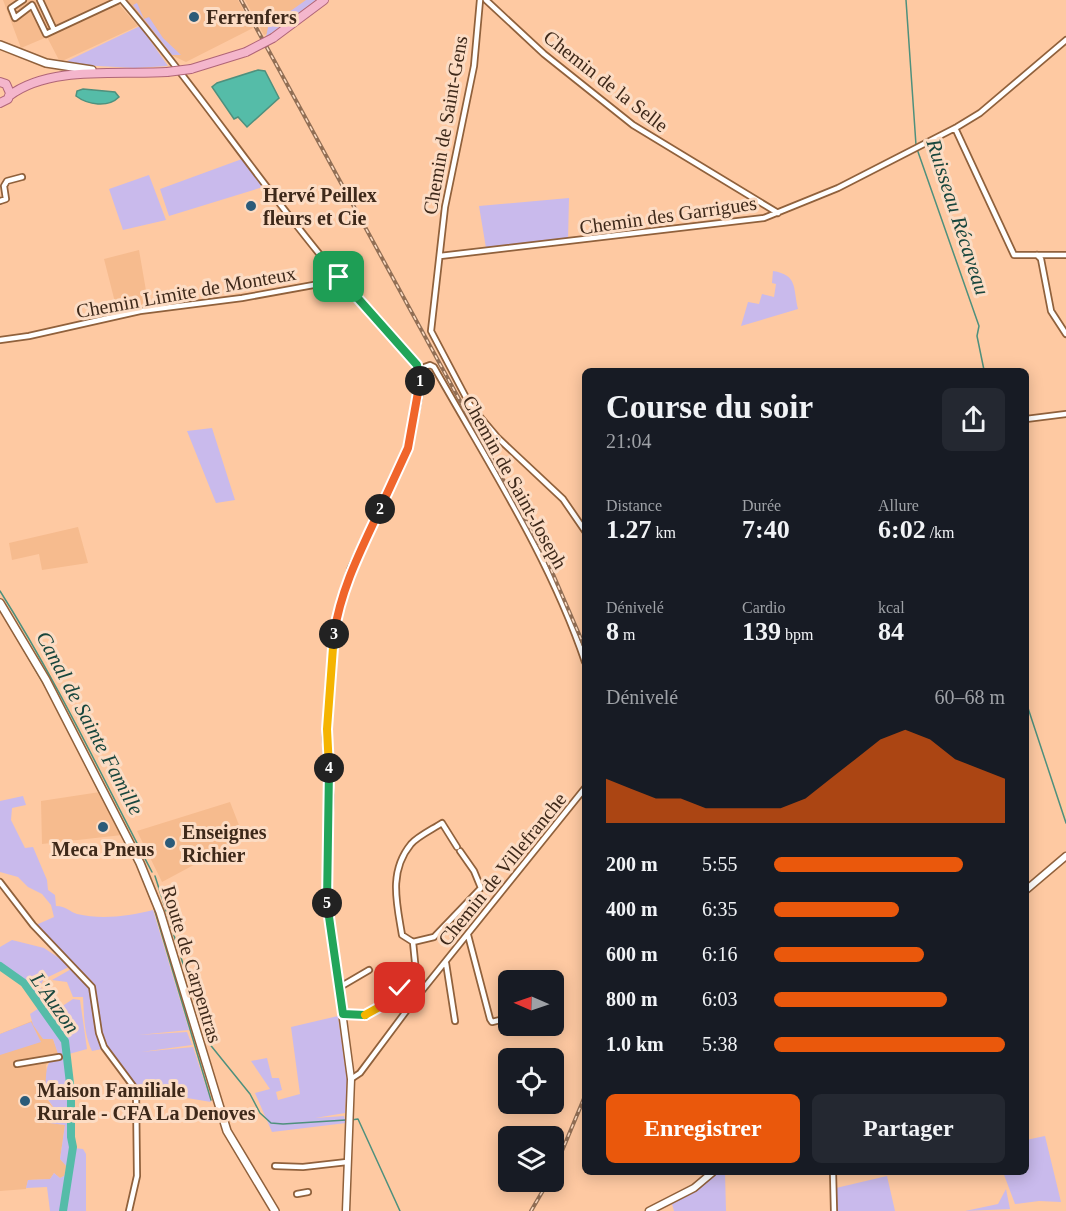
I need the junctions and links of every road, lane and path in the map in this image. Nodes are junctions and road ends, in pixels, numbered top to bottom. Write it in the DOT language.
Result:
graph roads {
  1 [pos="22,0"];
  2 [pos="40,0"];
  3 [pos="121,0"];
  4 [pos="324,0"];
  5 [pos="480,0"];
  6 [pos="486,0"];
  7 [pos="54,30"];
  8 [pos="1066,40"];
  9 [pos="0,45"];
  10 [pos="112,72"];
  11 [pos="3,83"];
  12 [pos="28,85"];
  13 [pos="9,96"];
  14 [pos="0,103"];
  15 [pos="955,128"];
  16 [pos="22,177"];
  17 [pos="0,201"];
  18 [pos="778,213"];
  19 [pos="1037,255"];
  20 [pos="1066,255"];
  21 [pos="440,256"];
  22 [pos="341,280"];
  23 [pos="1066,334"];
  24 [pos="0,340"];
  25 [pos="419,369"];
  26 [pos="1066,414"];
  27 [pos="1029,419"];
  28 [pos="582,527"];
  29 [pos="0,603"];
  30 [pos="582,655"];
  31 [pos="582,792"];
  32 [pos="1066,856"];
  33 [pos="0,882"];
  34 [pos="1029,887"];
  35 [pos="468,935"];
  36 [pos="413,942"];
  37 [pos="446,963"];
  38 [pos="369,970"];
  39 [pos="340,987"];
  40 [pos="343,1014"];
  41 [pos="498,1020"];
  42 [pos="455,1021"];
  43 [pos="59,1057"];
  44 [pos="17,1064"];
  45 [pos="351,1079"];
  46 [pos="347,1162"];
  47 [pos="275,1166"];
  48 [pos="709,1175"];
  49 [pos="833,1175"];
  50 [pos="308,1192"];
  51 [pos="297,1194"];
  52 [pos="129,1211"];
  53 [pos="275,1211"];
  54 [pos="346,1211"];
  55 [pos="649,1211"];
  56 [pos="834,1211"];
  1 -- 7 [label="street"];
  2 -- 7 [label="street"];
  3 -- 7 [label="street"];
  3 -- 22 [label="street"];
  4 -- 10 [label="main road, bridge"];
  5 -- 21 [label="street, Chemin de Saint-Gens"];
  6 -- 18 [label="street, Chemin de la Selle"];
  8 -- 15 [label="street, Chemin des Garrigues"];
  9 -- 10 [label="main road"];
  10 -- 12 [label="main road"];
  11 -- 12 [label="main road"];
  11 -- 13 [label="main road"];
  12 -- 13 [label="main road"];
  13 -- 14 [label="main road"];
  15 -- 18 [label="street, Chemin des Garrigues"];
  15 -- 19 [label="street"];
  16 -- 17 [label="street"];
  18 -- 21 [label="street, Chemin des Garrigues"];
  19 -- 20 [label="street"];
  19 -- 23 [label="street"];
  21 -- 28 [label="street, Chemin de Saint-Gens"];
  22 -- 24 [label="street, Chemin Limite de Monteux"];
  22 -- 25 [label="street"];
  25 -- 30 [label="street, Chemin de Saint-Joseph"];
  25 -- 39 [label="street"];
  26 -- 27 [label="street"];
  29 -- 53 [label="main road, Route de Carpentras"];
  31 -- 35 [label="street, Chemin de Villefranche"];
  32 -- 34 [label="street"];
  33 -- 52 [label="street"];
  35 -- 37 [label="street, Chemin de Villefranche"];
  35 -- 41 [label="street"];
  36 -- 36 [label="street"];
  36 -- 40 [label="street"];
  37 -- 42 [label="street"];
  37 -- 45 [label="street, Chemin de Villefranche"];
  38 -- 39 [label="street"];
  39 -- 40 [label="street"];
  40 -- 45 [label="street"];
  43 -- 44 [label="street"];
  45 -- 46 [label="street"];
  46 -- 47 [label="street"];
  46 -- 54 [label="street"];
  48 -- 55 [label="street"];
  49 -- 56 [label="street"];
  50 -- 51 [label="street"];
}
